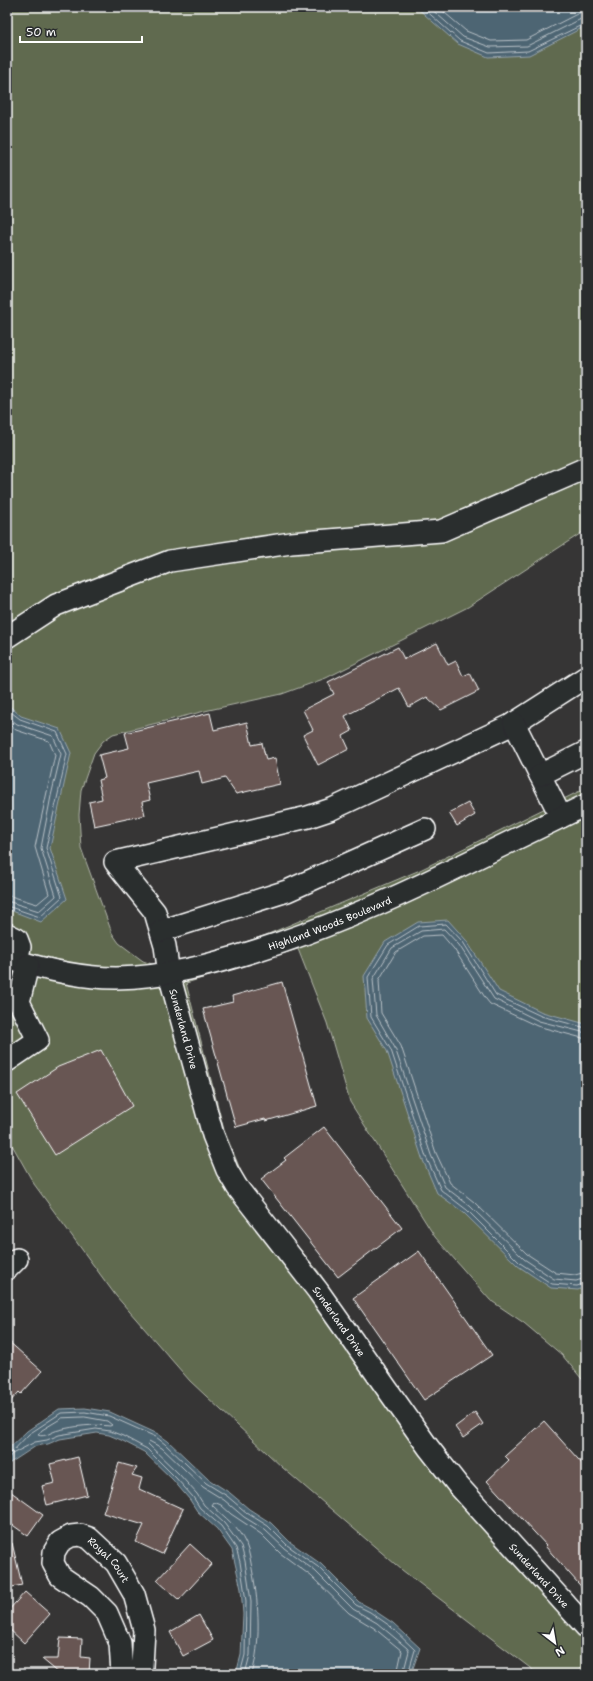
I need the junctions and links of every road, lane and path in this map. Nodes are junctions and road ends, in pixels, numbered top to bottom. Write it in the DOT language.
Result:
graph roads {
  1 [pos="586,468"];
  2 [pos="7,637"];
  3 [pos="586,677"];
  4 [pos="514,723"];
  5 [pos="586,752"];
  6 [pos="540,775"];
  7 [pos="586,805"];
  8 [pos="562,817"];
  9 [pos="424,829"];
  10 [pos="161,931"];
  11 [pos="7,934"];
  12 [pos="17,961"];
  13 [pos="168,974"];
  14 [pos="7,1061"];
  15 [pos="586,1627"];
  16 [pos="122,1674"];
  17 [pos="140,1674"];
  1 -- 2 [label="street"];
  3 -- 4 [label="street"];
  4 -- 6 [label="street"];
  4 -- 10 [label="street, Sunderland Drive"];
  5 -- 6 [label="street"];
  6 -- 8 [label="street"];
  7 -- 8 [label="street, Highland Woods Boulevard"];
  8 -- 13 [label="street, Highland Woods Boulevard"];
  9 -- 10 [label="street"];
  10 -- 13 [label="street, Sunderland Drive"];
  11 -- 12 [label="street"];
  12 -- 13 [label="street, Highland Woods Boulevard"];
  12 -- 14 [label="street"];
  13 -- 15 [label="street, Sunderland Drive"];
  16 -- 17 [label="street, Royal Court"];
}
